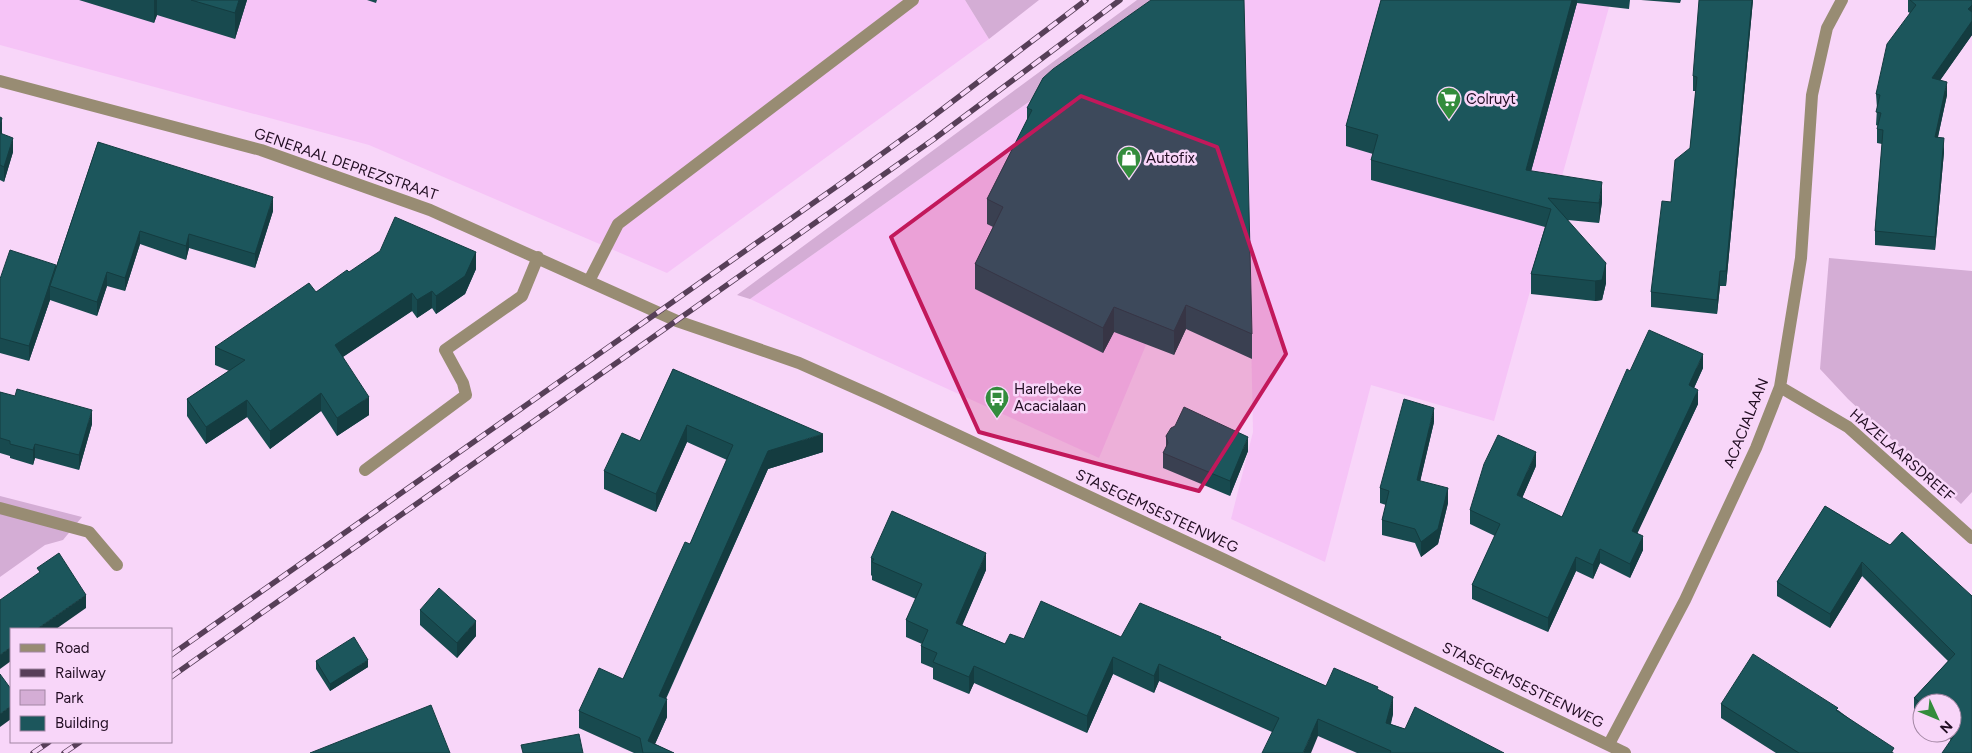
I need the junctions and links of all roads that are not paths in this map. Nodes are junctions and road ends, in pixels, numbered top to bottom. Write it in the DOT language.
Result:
graph roads {
  1 [pos="913,0"];
  2 [pos="1842,0"];
  3 [pos="0,81"];
  4 [pos="538,257"];
  5 [pos="589,281"];
  6 [pos="668,316"];
  7 [pos="1780,387"];
  8 [pos="365,470"];
  9 [pos="0,508"];
  10 [pos="1972,538"];
  11 [pos="117,565"];
  12 [pos="1609,744"];
  13 [pos="1625,753"];
  1 -- 5 [label="street"];
  2 -- 7 [label="street, ACACIALAAN"];
  3 -- 4 [label="street, GENERAAL DEPREZSTRAAT"];
  4 -- 5 [label="street, GENERAAL DEPREZSTRAAT"];
  4 -- 8 [label="street"];
  5 -- 6 [label="street, GENERAAL DEPREZSTRAAT"];
  6 -- 12 [label="street, STASEGEMSESTEENWEG"];
  7 -- 10 [label="street, HAZELAARSDREEF"];
  7 -- 12 [label="street, ACACIALAAN"];
  9 -- 11 [label="street"];
  12 -- 13 [label="street, STASEGEMSESTEENWEG"];
}
